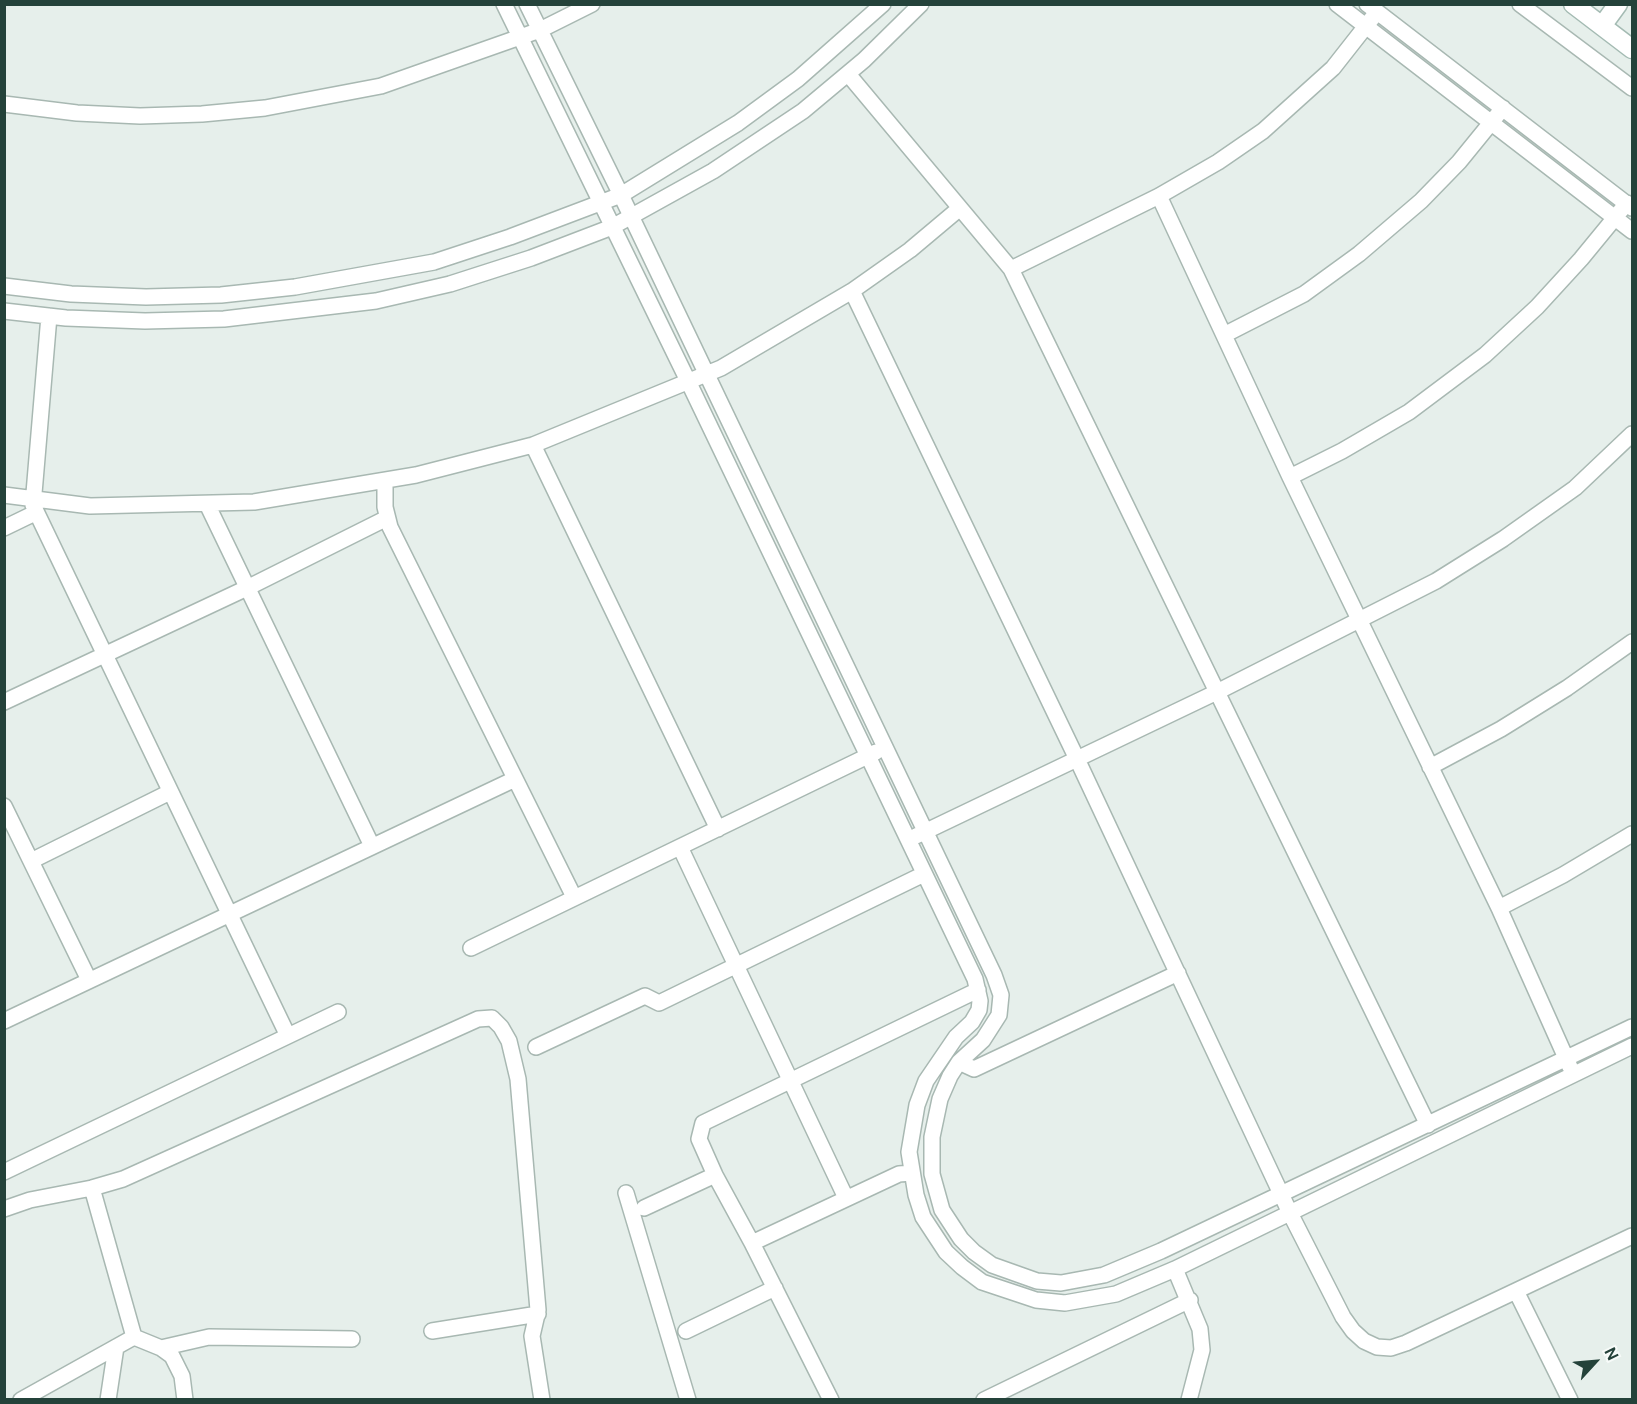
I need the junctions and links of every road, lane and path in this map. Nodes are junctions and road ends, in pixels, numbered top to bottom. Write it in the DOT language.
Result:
graph roads {
  1 [pos="504,4"];
  2 [pos="527,4"];
  3 [pos="592,4"];
  4 [pos="884,4"];
  5 [pos="921,4"];
  6 [pos="1337,4"];
  7 [pos="1520,4"];
  8 [pos="1573,4"];
  9 [pos="1618,4"];
  10 [pos="1626,4"];
  11 [pos="1372,8"];
  12 [pos="1632,9"];
  13 [pos="1602,26"];
  14 [pos="1366,27"];
  15 [pos="540,30"];
  16 [pos="519,37"];
  17 [pos="1632,49"];
  18 [pos="848,74"];
  19 [pos="1632,88"];
  20 [pos="4,104"];
  21 [pos="1503,108"];
  22 [pos="1491,122"];
  23 [pos="621,195"];
  24 [pos="1159,196"];
  25 [pos="600,203"];
  26 [pos="1630,206"];
  27 [pos="960,208"];
  28 [pos="632,217"];
  29 [pos="1615,218"];
  30 [pos="612,227"];
  31 [pos="1632,231"];
  32 [pos="1011,269"];
  33 [pos="4,286"];
  34 [pos="852,291"];
  35 [pos="4,310"];
  36 [pos="49,316"];
  37 [pos="1224,335"];
  38 [pos="706,375"];
  39 [pos="690,383"];
  40 [pos="1632,434"];
  41 [pos="533,445"];
  42 [pos="1290,477"];
  43 [pos="385,481"];
  44 [pos="4,495"];
  45 [pos="207,504"];
  46 [pos="34,506"];
  47 [pos="387,518"];
  48 [pos="4,528"];
  49 [pos="249,587"];
  50 [pos="1360,621"];
  51 [pos="1632,642"];
  52 [pos="104,655"];
  53 [pos="1219,691"];
  54 [pos="4,702"];
  55 [pos="885,747"];
  56 [pos="870,756"];
  57 [pos="1077,759"];
  58 [pos="1430,767"];
  59 [pos="515,779"];
  60 [pos="170,792"];
  61 [pos="4,806"];
  62 [pos="718,829"];
  63 [pos="925,832"];
  64 [pos="1632,834"];
  65 [pos="908,839"];
  66 [pos="372,846"];
  67 [pos="680,847"];
  68 [pos="31,861"];
  69 [pos="924,874"];
  70 [pos="574,897"];
  71 [pos="1499,908"];
  72 [pos="230,914"];
  73 [pos="471,948"];
  74 [pos="736,965"];
  75 [pos="1178,973"];
  76 [pos="89,980"];
  77 [pos="978,990"];
  78 [pos="338,1012"];
  79 [pos="4,1021"];
  80 [pos="1632,1027"];
  81 [pos="288,1036"];
  82 [pos="536,1047"];
  83 [pos="1632,1047"];
  84 [pos="1566,1059"];
  85 [pos="959,1062"];
  86 [pos="1575,1076"];
  87 [pos="789,1081"];
  88 [pos="1428,1125"];
  89 [pos="4,1172"];
  90 [pos="911,1173"];
  91 [pos="715,1175"];
  92 [pos="92,1188"];
  93 [pos="626,1193"];
  94 [pos="1281,1194"];
  95 [pos="846,1198"];
  96 [pos="644,1208"];
  97 [pos="4,1209"];
  98 [pos="1290,1213"];
  99 [pos="1632,1236"];
  100 [pos="752,1243"];
  101 [pos="1175,1269"];
  102 [pos="775,1288"];
  103 [pos="1516,1291"];
  104 [pos="1190,1300"];
  105 [pos="538,1314"];
  106 [pos="432,1331"];
  107 [pos="686,1331"];
  108 [pos="134,1337"];
  109 [pos="352,1339"];
  110 [pos="116,1347"];
  111 [pos="161,1348"];
  112 [pos="21,1400"];
  113 [pos="108,1400"];
  114 [pos="185,1400"];
  115 [pos="542,1400"];
  116 [pos="688,1400"];
  117 [pos="831,1400"];
  118 [pos="984,1400"];
  119 [pos="1189,1400"];
  120 [pos="1570,1400"];
  1 -- 16 [label="street"];
  2 -- 15 [label="street"];
  3 -- 15 [label="street"];
  4 -- 23 [label="street"];
  5 -- 18 [label="street"];
  6 -- 14 [label="street"];
  7 -- 19 [label="street"];
  8 -- 13 [label="main road"];
  9 -- 13 [label="main road"];
  10 -- 12 [label="main road"];
  11 -- 14 [label="street"];
  11 -- 21 [label="street"];
  13 -- 17 [label="main road"];
  14 -- 22 [label="street"];
  14 -- 24 [label="street"];
  15 -- 16 [label="street"];
  15 -- 23 [label="street"];
  16 -- 20 [label="street"];
  16 -- 25 [label="street"];
  18 -- 27 [label="street"];
  18 -- 28 [label="street"];
  21 -- 22 [label="street"];
  21 -- 26 [label="street"];
  22 -- 29 [label="street"];
  22 -- 37 [label="street"];
  23 -- 25 [label="street"];
  23 -- 28 [label="street"];
  24 -- 32 [label="street"];
  24 -- 37 [label="street"];
  25 -- 30 [label="street"];
  25 -- 33 [label="street"];
  26 -- 29 [label="street"];
  27 -- 32 [label="street"];
  27 -- 34 [label="street"];
  28 -- 30 [label="street"];
  28 -- 38 [label="street"];
  29 -- 31 [label="street"];
  29 -- 42 [label="street"];
  30 -- 36 [label="street"];
  30 -- 39 [label="street"];
  32 -- 53 [label="street"];
  34 -- 38 [label="street"];
  34 -- 57 [label="street"];
  35 -- 36 [label="street"];
  36 -- 46 [label="street"];
  37 -- 42 [label="street"];
  38 -- 39 [label="street"];
  38 -- 55 [label="street"];
  39 -- 41 [label="street"];
  39 -- 56 [label="street"];
  40 -- 50 [label="street"];
  41 -- 43 [label="street"];
  41 -- 62 [label="street"];
  42 -- 50 [label="street"];
  43 -- 45 [label="street"];
  43 -- 47 [label="street"];
  44 -- 46 [label="street"];
  45 -- 46 [label="street"];
  45 -- 49 [label="street"];
  46 -- 48 [label="street"];
  46 -- 52 [label="street"];
  47 -- 49 [label="street"];
  47 -- 59 [label="street"];
  49 -- 52 [label="street"];
  49 -- 66 [label="street"];
  50 -- 53 [label="street"];
  50 -- 58 [label="street"];
  51 -- 58 [label="street"];
  52 -- 54 [label="street"];
  52 -- 60 [label="street"];
  53 -- 57 [label="street"];
  53 -- 88 [label="street"];
  55 -- 56 [label="street"];
  55 -- 63 [label="street"];
  56 -- 62 [label="street"];
  56 -- 65 [label="street"];
  57 -- 63 [label="street"];
  57 -- 75 [label="street"];
  58 -- 71 [label="street"];
  59 -- 66 [label="street"];
  59 -- 70 [label="street"];
  60 -- 68 [label="street"];
  60 -- 72 [label="street"];
  61 -- 68 [label="street"];
  62 -- 67 [label="street"];
  63 -- 65 [label="street"];
  63 -- 85 [label="street"];
  64 -- 71 [label="street"];
  65 -- 69 [label="street"];
  66 -- 72 [label="street"];
  67 -- 70 [label="street"];
  67 -- 74 [label="street"];
  68 -- 76 [label="street"];
  69 -- 74 [label="street"];
  69 -- 77 [label="street"];
  70 -- 73 [label="street"];
  71 -- 84 [label="street"];
  72 -- 76 [label="street"];
  72 -- 81 [label="street"];
  74 -- 82 [label="street"];
  74 -- 87 [label="street"];
  75 -- 85 [label="street"];
  75 -- 94 [label="street"];
  76 -- 79 [label="street"];
  77 -- 87 [label="street"];
  77 -- 90 [label="street"];
  78 -- 81 [label="street"];
  80 -- 84 [label="street"];
  81 -- 89 [label="street"];
  83 -- 86 [label="street"];
  84 -- 86 [label="street"];
  84 -- 88 [label="street"];
  85 -- 94 [label="street"];
  86 -- 98 [label="street"];
  87 -- 91 [label="street"];
  87 -- 95 [label="street"];
  88 -- 94 [label="street"];
  90 -- 95 [label="street"];
  90 -- 101 [label="street"];
  91 -- 96 [label="street"];
  91 -- 100 [label="street"];
  92 -- 97 [label="street"];
  92 -- 105 [label="street"];
  92 -- 108 [label="street"];
  93 -- 116 [label="street"];
  94 -- 98 [label="street"];
  95 -- 100 [label="street"];
  98 -- 101 [label="street"];
  98 -- 103 [label="street"];
  99 -- 103 [label="street"];
  100 -- 102 [label="street"];
  101 -- 104 [label="street"];
  102 -- 107 [label="street"];
  102 -- 117 [label="street"];
  103 -- 120 [label="street"];
  104 -- 118 [label="street"];
  104 -- 119 [label="street"];
  105 -- 106 [label="street"];
  105 -- 115 [label="street"];
  108 -- 110 [label="street"];
  108 -- 111 [label="street"];
  109 -- 111 [label="street"];
  110 -- 112 [label="street"];
  110 -- 113 [label="street"];
  111 -- 114 [label="street"];
}
